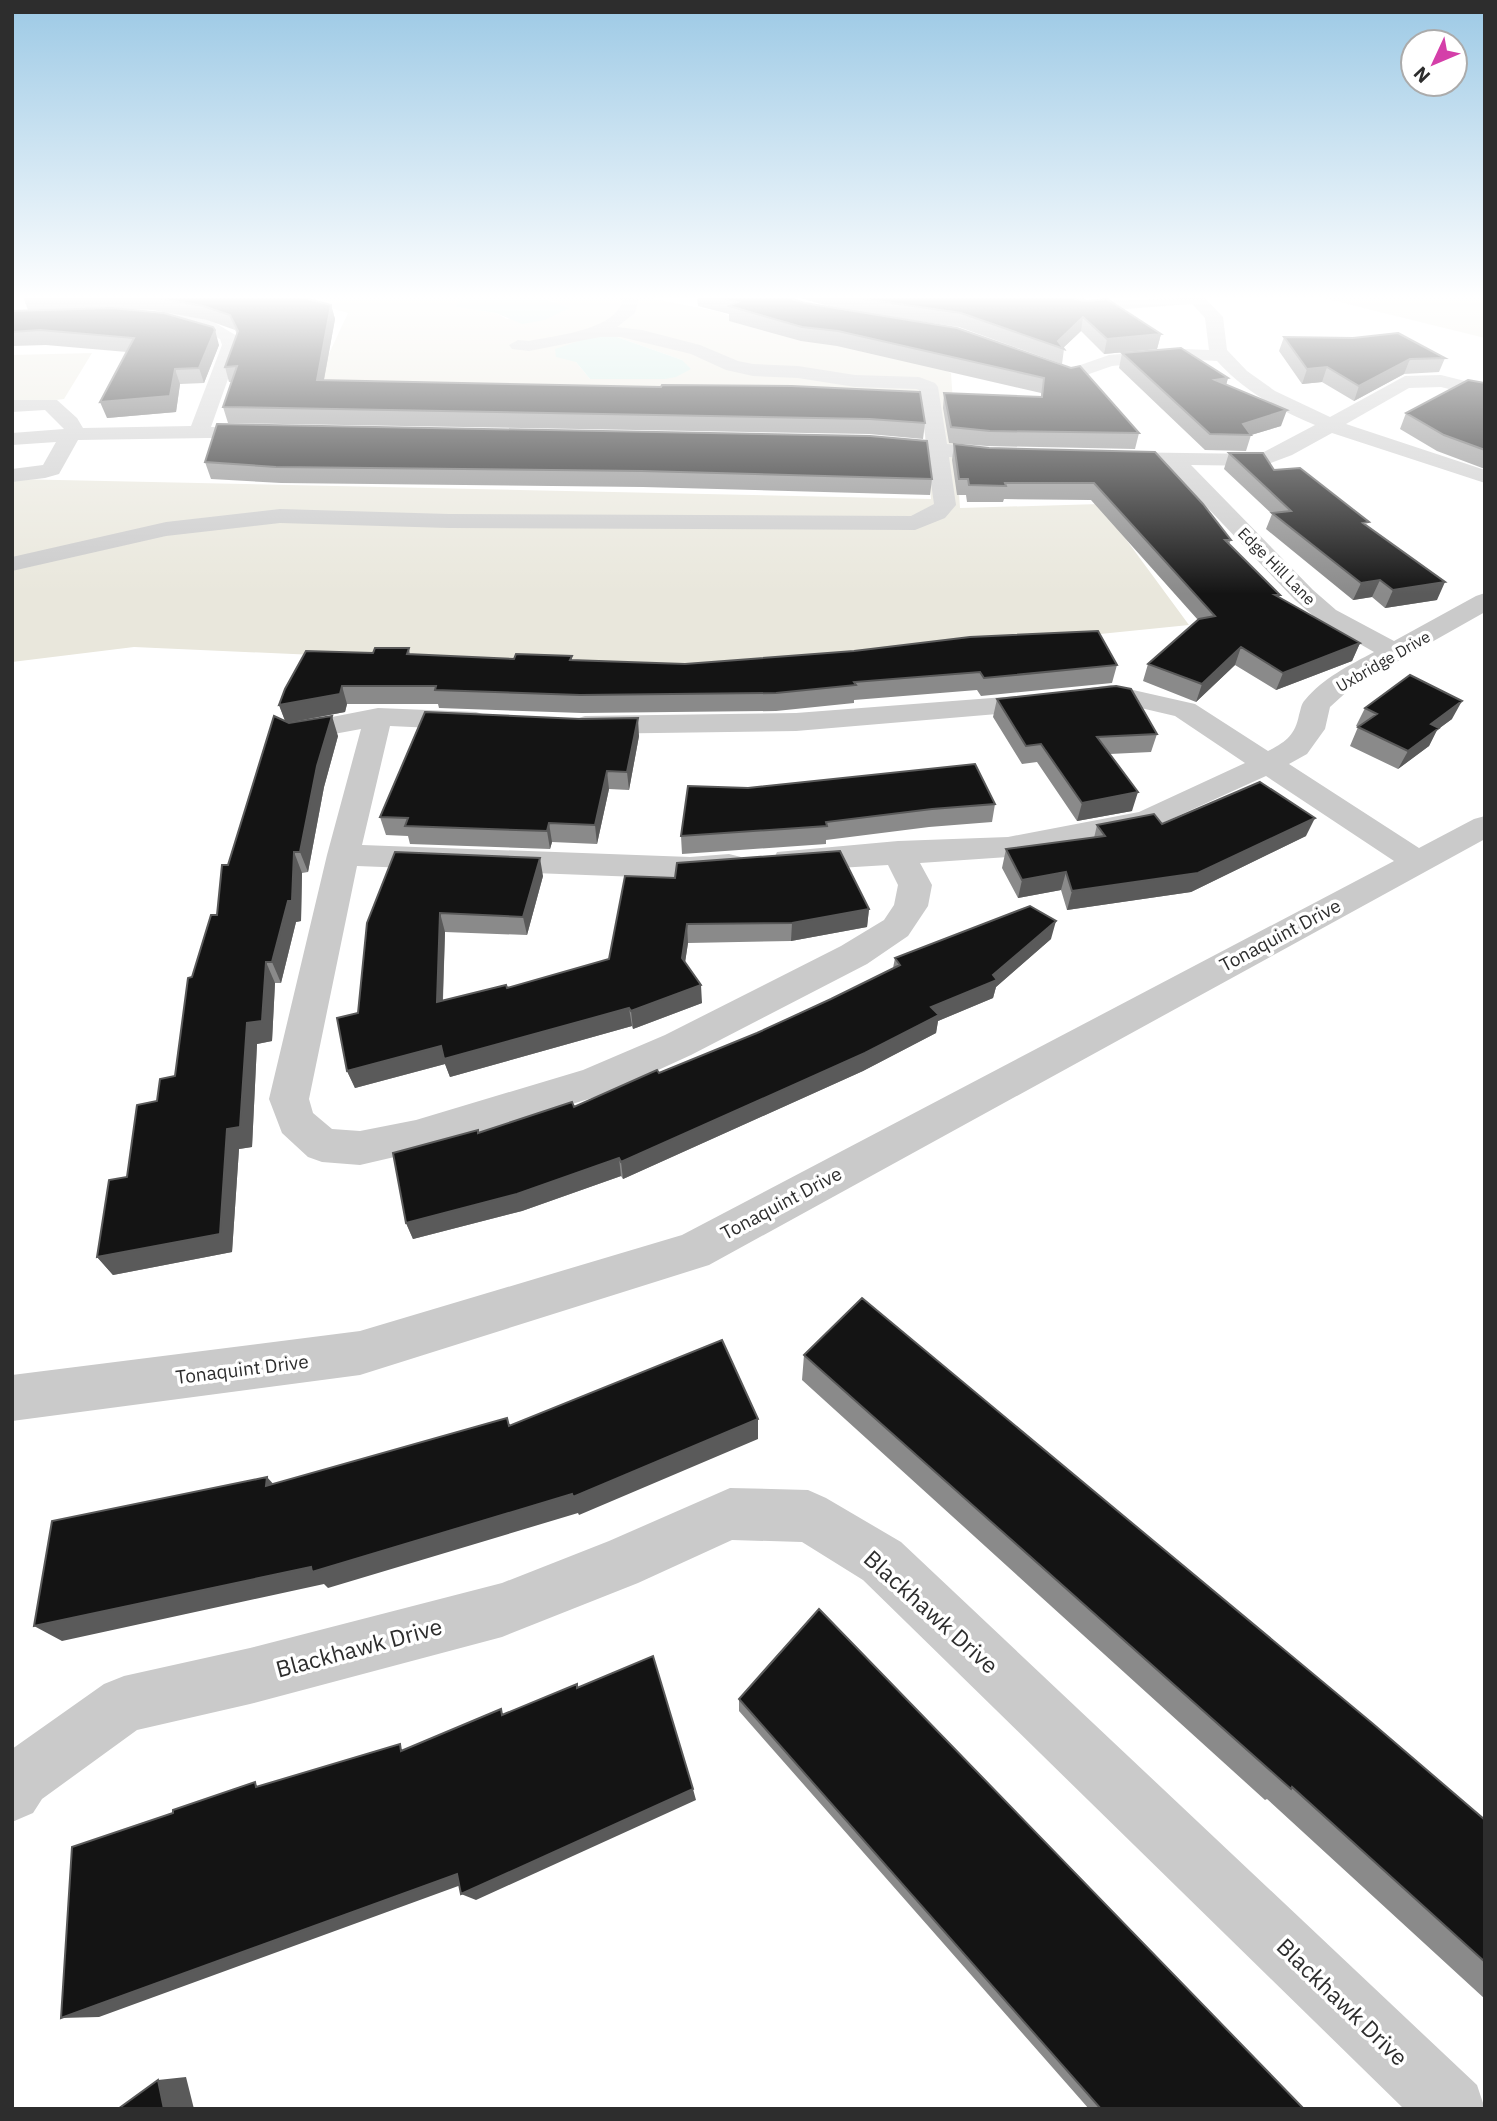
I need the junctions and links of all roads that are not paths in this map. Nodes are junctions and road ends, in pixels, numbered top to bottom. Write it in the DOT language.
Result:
graph roads {
  1 [pos="212,396"];
  2 [pos="929,396"];
  3 [pos="1268,396"];
  4 [pos="1380,396"];
  5 [pos="12,406"];
  6 [pos="1329,424"];
  7 [pos="199,432"];
  8 [pos="283,433"];
  9 [pos="72,435"];
  10 [pos="12,439"];
  11 [pos="855,443"];
  12 [pos="936,450"];
  13 [pos="1027,456"];
  14 [pos="1094,458"];
  15 [pos="1174,460"];
  16 [pos="12,476"];
  17 [pos="1485,477"];
  18 [pos="12,564"];
  19 [pos="1485,601"];
  20 [pos="1395,653"];
  21 [pos="378,717"];
  22 [pos="500,722"];
  23 [pos="555,724"];
  24 [pos="296,732"];
  25 [pos="1269,764"];
  26 [pos="1485,826"];
  27 [pos="898,852"];
  28 [pos="343,855"];
  29 [pos="1417,861"];
  30 [pos="12,1398"];
  31 [pos="12,1792"];
  32 [pos="1453,2109"];
  1 -- 7 [label="street"];
  2 -- 12 [label="street"];
  3 -- 6 [label="street"];
  4 -- 6 [label="street"];
  5 -- 9 [label="street"];
  6 -- 15 [label="street"];
  6 -- 17 [label="street"];
  7 -- 8 [label="street"];
  7 -- 9 [label="street"];
  9 -- 10 [label="street"];
  9 -- 16 [label="street"];
  11 -- 12 [label="street"];
  12 -- 13 [label="street"];
  12 -- 18 [label="street"];
  14 -- 15 [label="street"];
  15 -- 20 [label="street, Edge Hill Lane"];
  19 -- 20 [label="street, Uxbridge Drive"];
  20 -- 25 [label="street, Uxbridge Drive"];
  21 -- 22 [label="street"];
  21 -- 24 [label="street"];
  21 -- 28 [label="street"];
  23 -- 25 [label="street"];
  25 -- 27 [label="street, Uxbridge Drive"];
  25 -- 29 [label="street"];
  26 -- 29 [label="street, Tonaquint Drive"];
  27 -- 28 [label="street, Uxbridge Drive"];
  27 -- 28 [label="street"];
  29 -- 30 [label="street, Tonaquint Drive"];
  31 -- 32 [label="street, Blackhawk Drive"];
}
